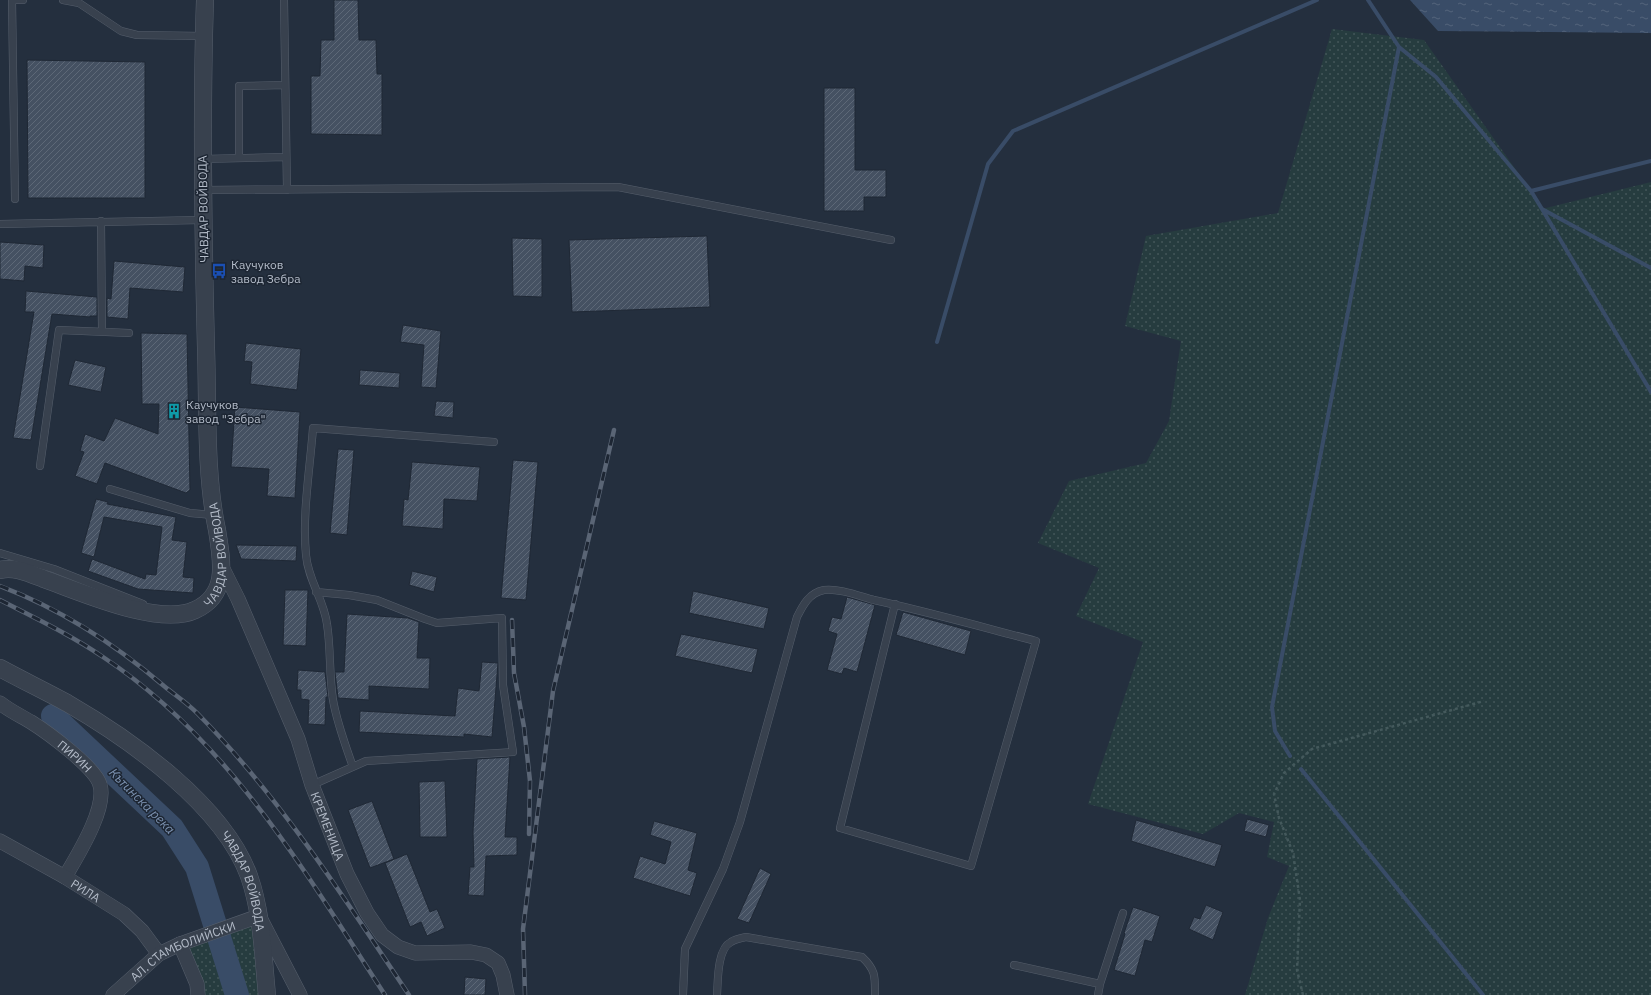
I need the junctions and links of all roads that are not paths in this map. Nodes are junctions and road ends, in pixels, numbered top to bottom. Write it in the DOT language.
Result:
graph roads {
  1 [pos="12,0"];
  2 [pos="23,0"];
  3 [pos="63,0"];
  4 [pos="205,0"];
  5 [pos="284,0"];
  6 [pos="204,36"];
  7 [pos="285,85"];
  8 [pos="286,157"];
  9 [pos="202,158"];
  10 [pos="239,158"];
  11 [pos="202,190"];
  12 [pos="287,190"];
  13 [pos="15,200"];
  14 [pos="202,220"];
  15 [pos="101,221"];
  16 [pos="0,224"];
  17 [pos="891,240"];
  18 [pos="102,332"];
  19 [pos="129,332"];
  20 [pos="494,442"];
  21 [pos="40,466"];
  22 [pos="110,489"];
  23 [pos="213,514"];
  24 [pos="0,553"];
  25 [pos="222,567"];
  26 [pos="0,570"];
  27 [pos="316,592"];
  28 [pos="895,604"];
  29 [pos="171,615"];
  30 [pos="0,668"];
  31 [pos="0,703"];
  32 [pos="353,766"];
  33 [pos="312,785"];
  34 [pos="0,841"];
  35 [pos="65,877"];
  36 [pos="1123,913"];
  37 [pos="259,916"];
  38 [pos="180,944"];
  39 [pos="159,954"];
  40 [pos="1014,965"];
  41 [pos="1100,984"];
  42 [pos="113,995"];
  43 [pos="198,995"];
  44 [pos="267,995"];
  45 [pos="300,995"];
  46 [pos="507,995"];
  47 [pos="682,995"];
  48 [pos="717,995"];
  49 [pos="875,995"];
  50 [pos="1098,995"];
  1 -- 2 [label="lane"];
  1 -- 13 [label="lane"];
  3 -- 6 [label="lane"];
  4 -- 6 [label="street, ЧАВДАР ВОЙВОДА"];
  5 -- 7 [label="lane"];
  6 -- 9 [label="street, ЧАВДАР ВОЙВОДА"];
  7 -- 8 [label="lane"];
  7 -- 10 [label="lane"];
  8 -- 10 [label="lane"];
  8 -- 12 [label="lane"];
  9 -- 10 [label="lane"];
  9 -- 11 [label="street, ЧАВДАР ВОЙВОДА"];
  11 -- 12 [label="lane"];
  11 -- 14 [label="street, ЧАВДАР ВОЙВОДА"];
  12 -- 17 [label="lane"];
  14 -- 15 [label="lane"];
  14 -- 23 [label="street, ЧАВДАР ВОЙВОДА"];
  15 -- 16 [label="lane"];
  15 -- 18 [label="lane"];
  18 -- 19 [label="lane"];
  18 -- 21 [label="lane"];
  20 -- 27 [label="lane"];
  22 -- 23 [label="lane"];
  23 -- 25 [label="street, ЧАВДАР ВОЙВОДА"];
  24 -- 29 [label="lane"];
  25 -- 29 [label="street, ЧАВДАР ВОЙВОДА"];
  25 -- 33 [label="street, КРЕМЕНИЦА"];
  26 -- 29 [label="street, ЧАВДАР ВОЙВОДА"];
  27 -- 32 [label="lane"];
  27 -- 32 [label="lane"];
  28 -- 28 [label="lane"];
  28 -- 47 [label="lane"];
  30 -- 37 [label="street, ЧАВДАР ВОЙВОДА"];
  31 -- 35 [label="street, ПИРИН"];
  32 -- 33 [label="lane"];
  33 -- 46 [label="street, КРЕМЕНИЦА"];
  34 -- 35 [label="street, РИЛА"];
  35 -- 39 [label="street, РИЛА"];
  36 -- 41 [label="lane"];
  37 -- 38 [label="street, АЛ. СТАМБОЛИЙСКИ"];
  37 -- 44 [label="street, ЧАВДАР ВОЙВОДА"];
  37 -- 45 [label="street"];
  38 -- 39 [label="street, АЛ. СТАМБОЛИЙСКИ"];
  38 -- 43 [label="street"];
  39 -- 42 [label="street, АЛ. СТАМБОЛИЙСКИ"];
  40 -- 41 [label="lane"];
  41 -- 50 [label="lane"];
  48 -- 49 [label="lane"];
}
